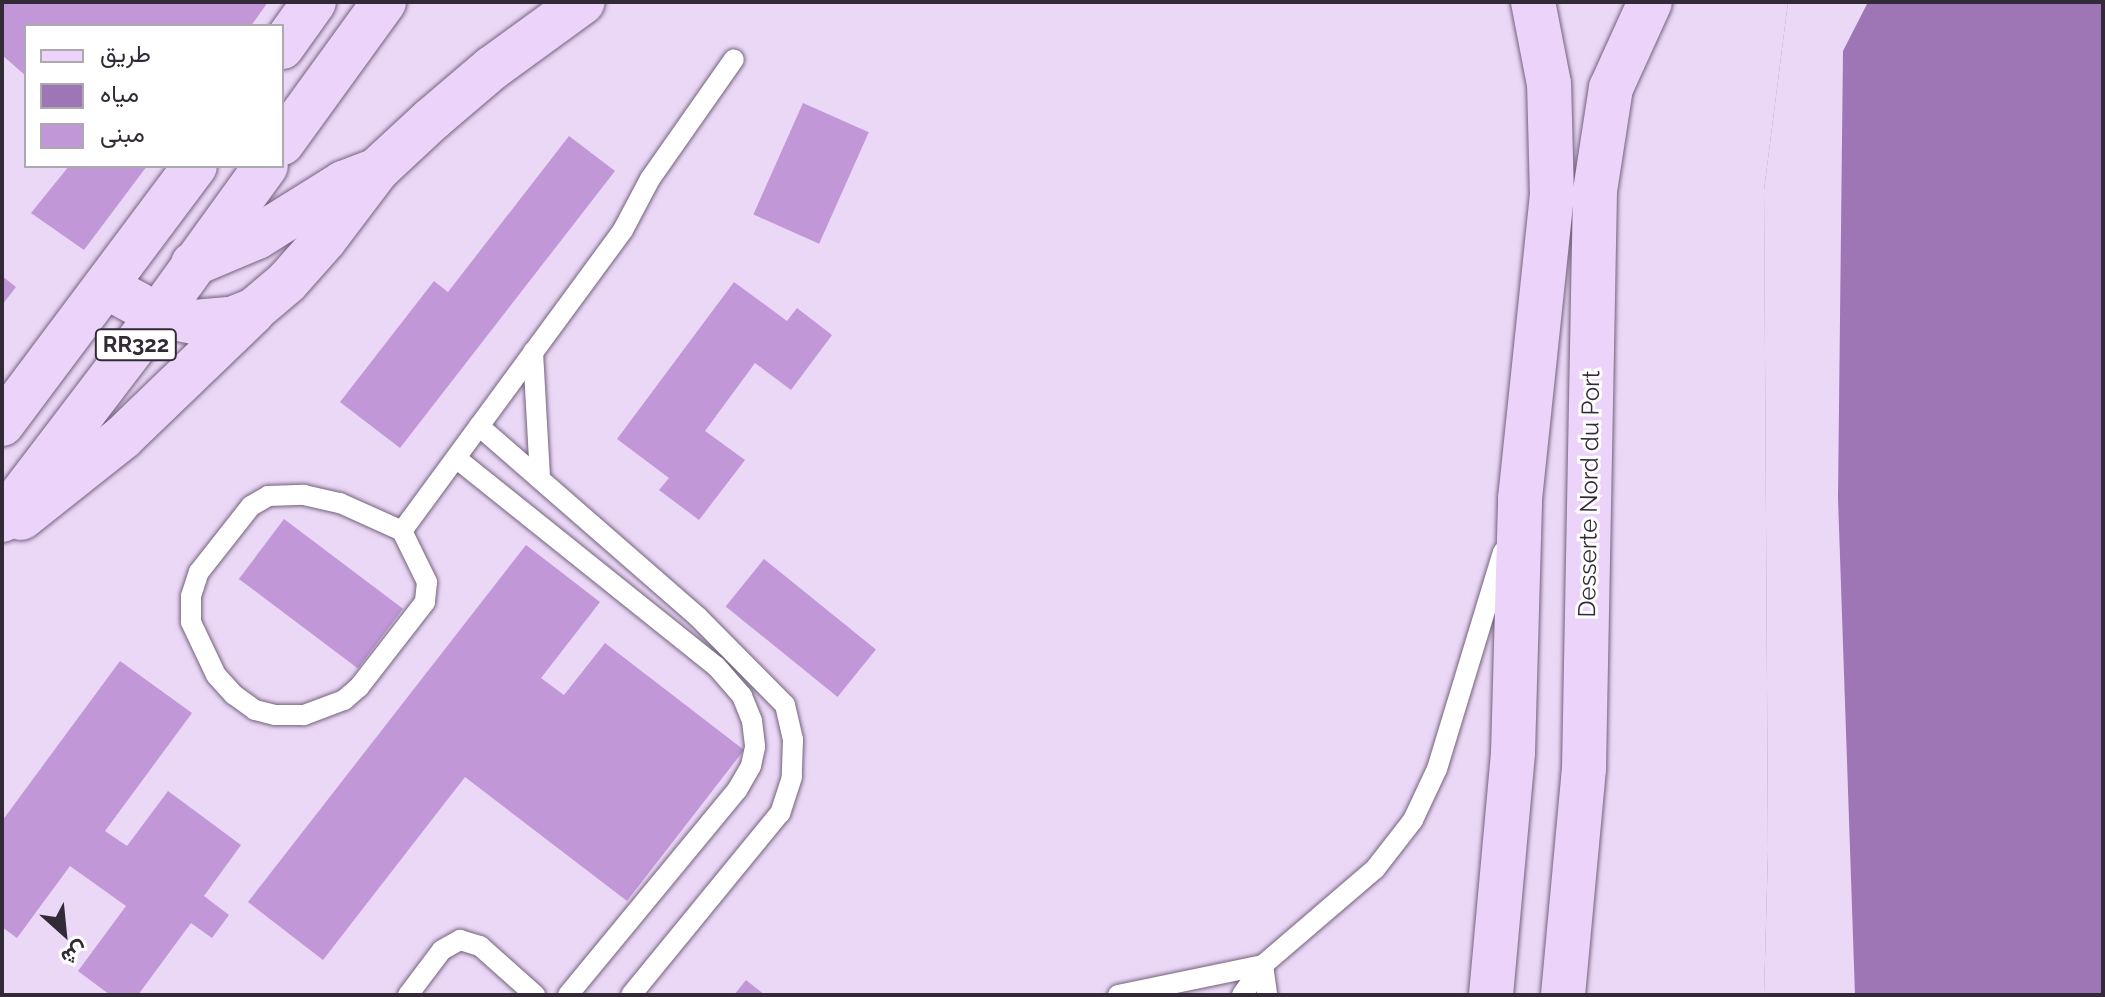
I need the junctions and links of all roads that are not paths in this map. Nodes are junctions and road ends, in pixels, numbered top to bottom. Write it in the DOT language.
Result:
graph roads {
  1 [pos="314,2"];
  2 [pos="384,2"];
  3 [pos="583,2"];
  4 [pos="1533,2"];
  5 [pos="1650,2"];
  6 [pos="284,44"];
  7 [pos="734,59"];
  8 [pos="284,140"];
  9 [pos="194,168"];
  10 [pos="265,168"];
  11 [pos="378,169"];
  12 [pos="194,264"];
  13 [pos="115,275"];
  14 [pos="254,310"];
  15 [pos="158,315"];
  16 [pos="533,352"];
  17 [pos="2,424"];
  18 [pos="479,426"];
  19 [pos="456,458"];
  20 [pos="540,479"];
  21 [pos="1520,499"];
  22 [pos="2,520"];
  23 [pos="2,531"];
  24 [pos="402,531"];
  25 [pos="730,647"];
  26 [pos="716,666"];
  27 [pos="1263,965"];
  28 [pos="408,995"];
  29 [pos="535,995"];
  30 [pos="568,995"];
  31 [pos="631,995"];
  32 [pos="1118,995"];
  33 [pos="1242,995"];
  34 [pos="1267,995"];
  35 [pos="1491,995"];
  36 [pos="1563,995"];
  1 -- 6 [label="main road"];
  2 -- 8 [label="main road"];
  3 -- 11 [label="main road"];
  4 -- 21 [label="main road"];
  5 -- 36 [label="main road, Desserte Nord du Port"];
  7 -- 16 [label="lane"];
  9 -- 13 [label="main road, RR322"];
  10 -- 12 [label="main road, RR322"];
  11 -- 12 [label="main road"];
  11 -- 14 [label="main road"];
  12 -- 13 [label="main road"];
  12 -- 15 [label="main road, RR322"];
  13 -- 15 [label="main road"];
  13 -- 17 [label="main road, RR322"];
  14 -- 15 [label="main road"];
  14 -- 23 [label="main road"];
  15 -- 22 [label="main road, RR322"];
  16 -- 18 [label="lane"];
  16 -- 20 [label="lane"];
  18 -- 19 [label="lane"];
  18 -- 20 [label="lane"];
  19 -- 24 [label="lane"];
  19 -- 26 [label="lane"];
  20 -- 25 [label="lane"];
  21 -- 27 [label="lane"];
  21 -- 35 [label="main road"];
  24 -- 24 [label="lane"];
  25 -- 26 [label="lane"];
  25 -- 31 [label="lane"];
  26 -- 30 [label="lane"];
  27 -- 32 [label="lane"];
  27 -- 33 [label="lane"];
  27 -- 34 [label="lane"];
  28 -- 29 [label="lane"];
}
